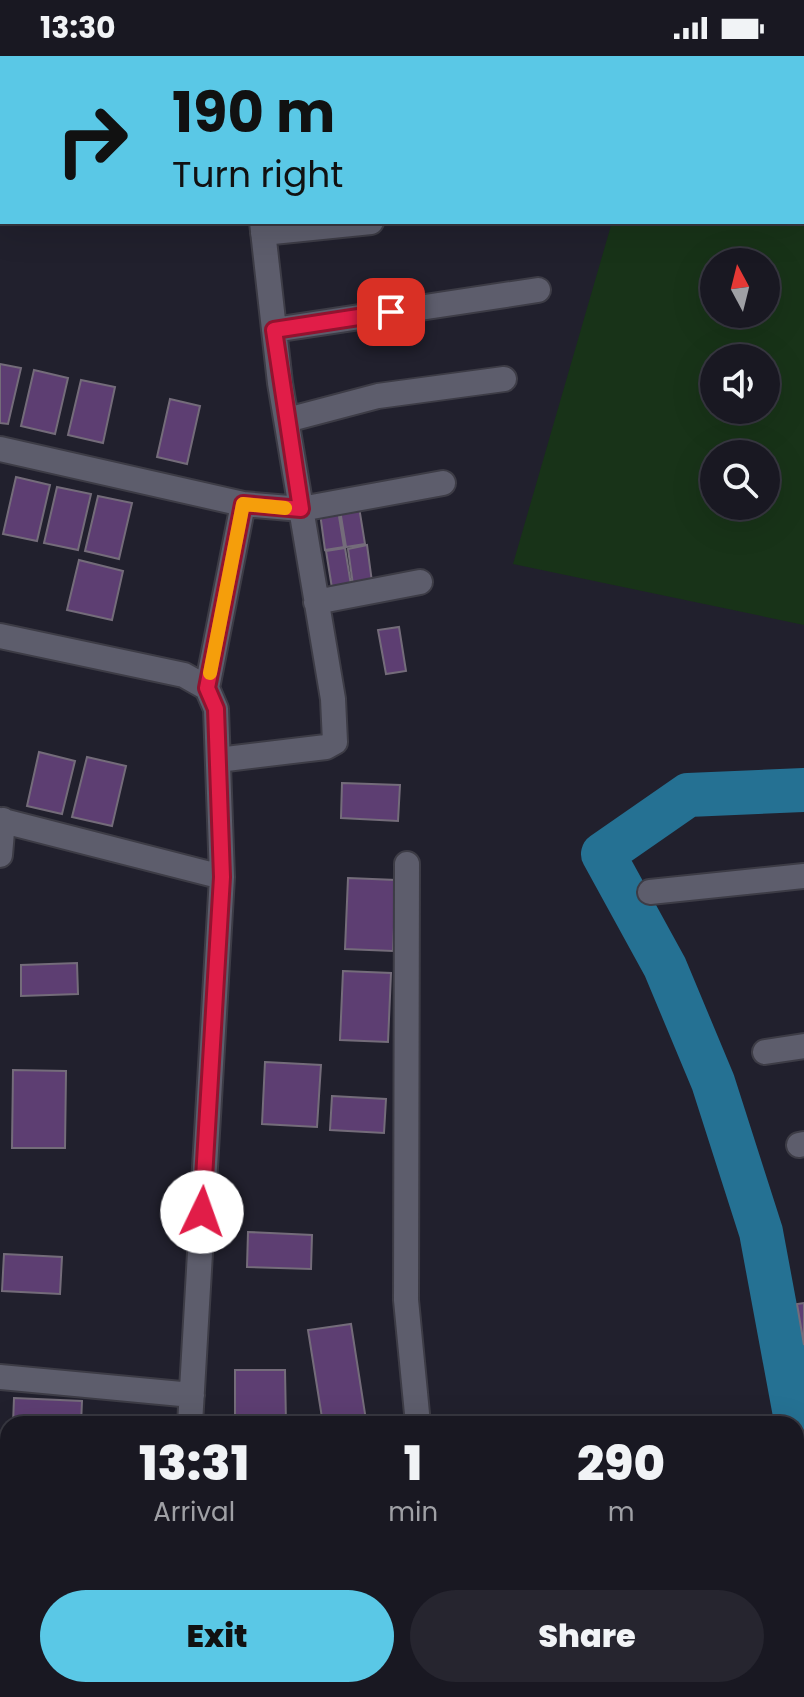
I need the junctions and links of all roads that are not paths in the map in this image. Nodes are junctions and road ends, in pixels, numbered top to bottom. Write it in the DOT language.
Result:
graph roads {
  1 [pos="335,224"];
  2 [pos="262,228"];
  3 [pos="538,290"];
  4 [pos="274,330"];
  5 [pos="504,379"];
  6 [pos="287,420"];
  7 [pos="0,449"];
  8 [pos="443,483"];
  9 [pos="243,504"];
  10 [pos="301,509"];
  11 [pos="420,582"];
  12 [pos="316,602"];
  13 [pos="0,636"];
  14 [pos="207,688"];
  15 [pos="218,760"];
  16 [pos="2,820"];
  17 [pos="0,855"];
  18 [pos="407,864"];
  19 [pos="804,876"];
  20 [pos="222,877"];
  21 [pos="650,892"];
  22 [pos="804,1046"];
  23 [pos="765,1052"];
  24 [pos="0,1377"];
  25 [pos="192,1395"];
  26 [pos="191,1416"];
  27 [pos="417,1416"];
  1 -- 2 [label="street"];
  2 -- 4 [label="street"];
  3 -- 4 [label="street"];
  4 -- 6 [label="street"];
  5 -- 6 [label="street"];
  6 -- 10 [label="street"];
  7 -- 9 [label="street"];
  8 -- 10 [label="street"];
  9 -- 10 [label="street"];
  9 -- 14 [label="street"];
  10 -- 12 [label="street"];
  11 -- 12 [label="street"];
  12 -- 15 [label="street"];
  13 -- 14 [label="street"];
  14 -- 15 [label="street"];
  15 -- 20 [label="street"];
  16 -- 17 [label="street"];
  16 -- 20 [label="street"];
  18 -- 27 [label="street"];
  19 -- 21 [label="street"];
  20 -- 25 [label="street"];
  22 -- 23 [label="street"];
  24 -- 25 [label="street"];
  25 -- 26 [label="street"];
}
